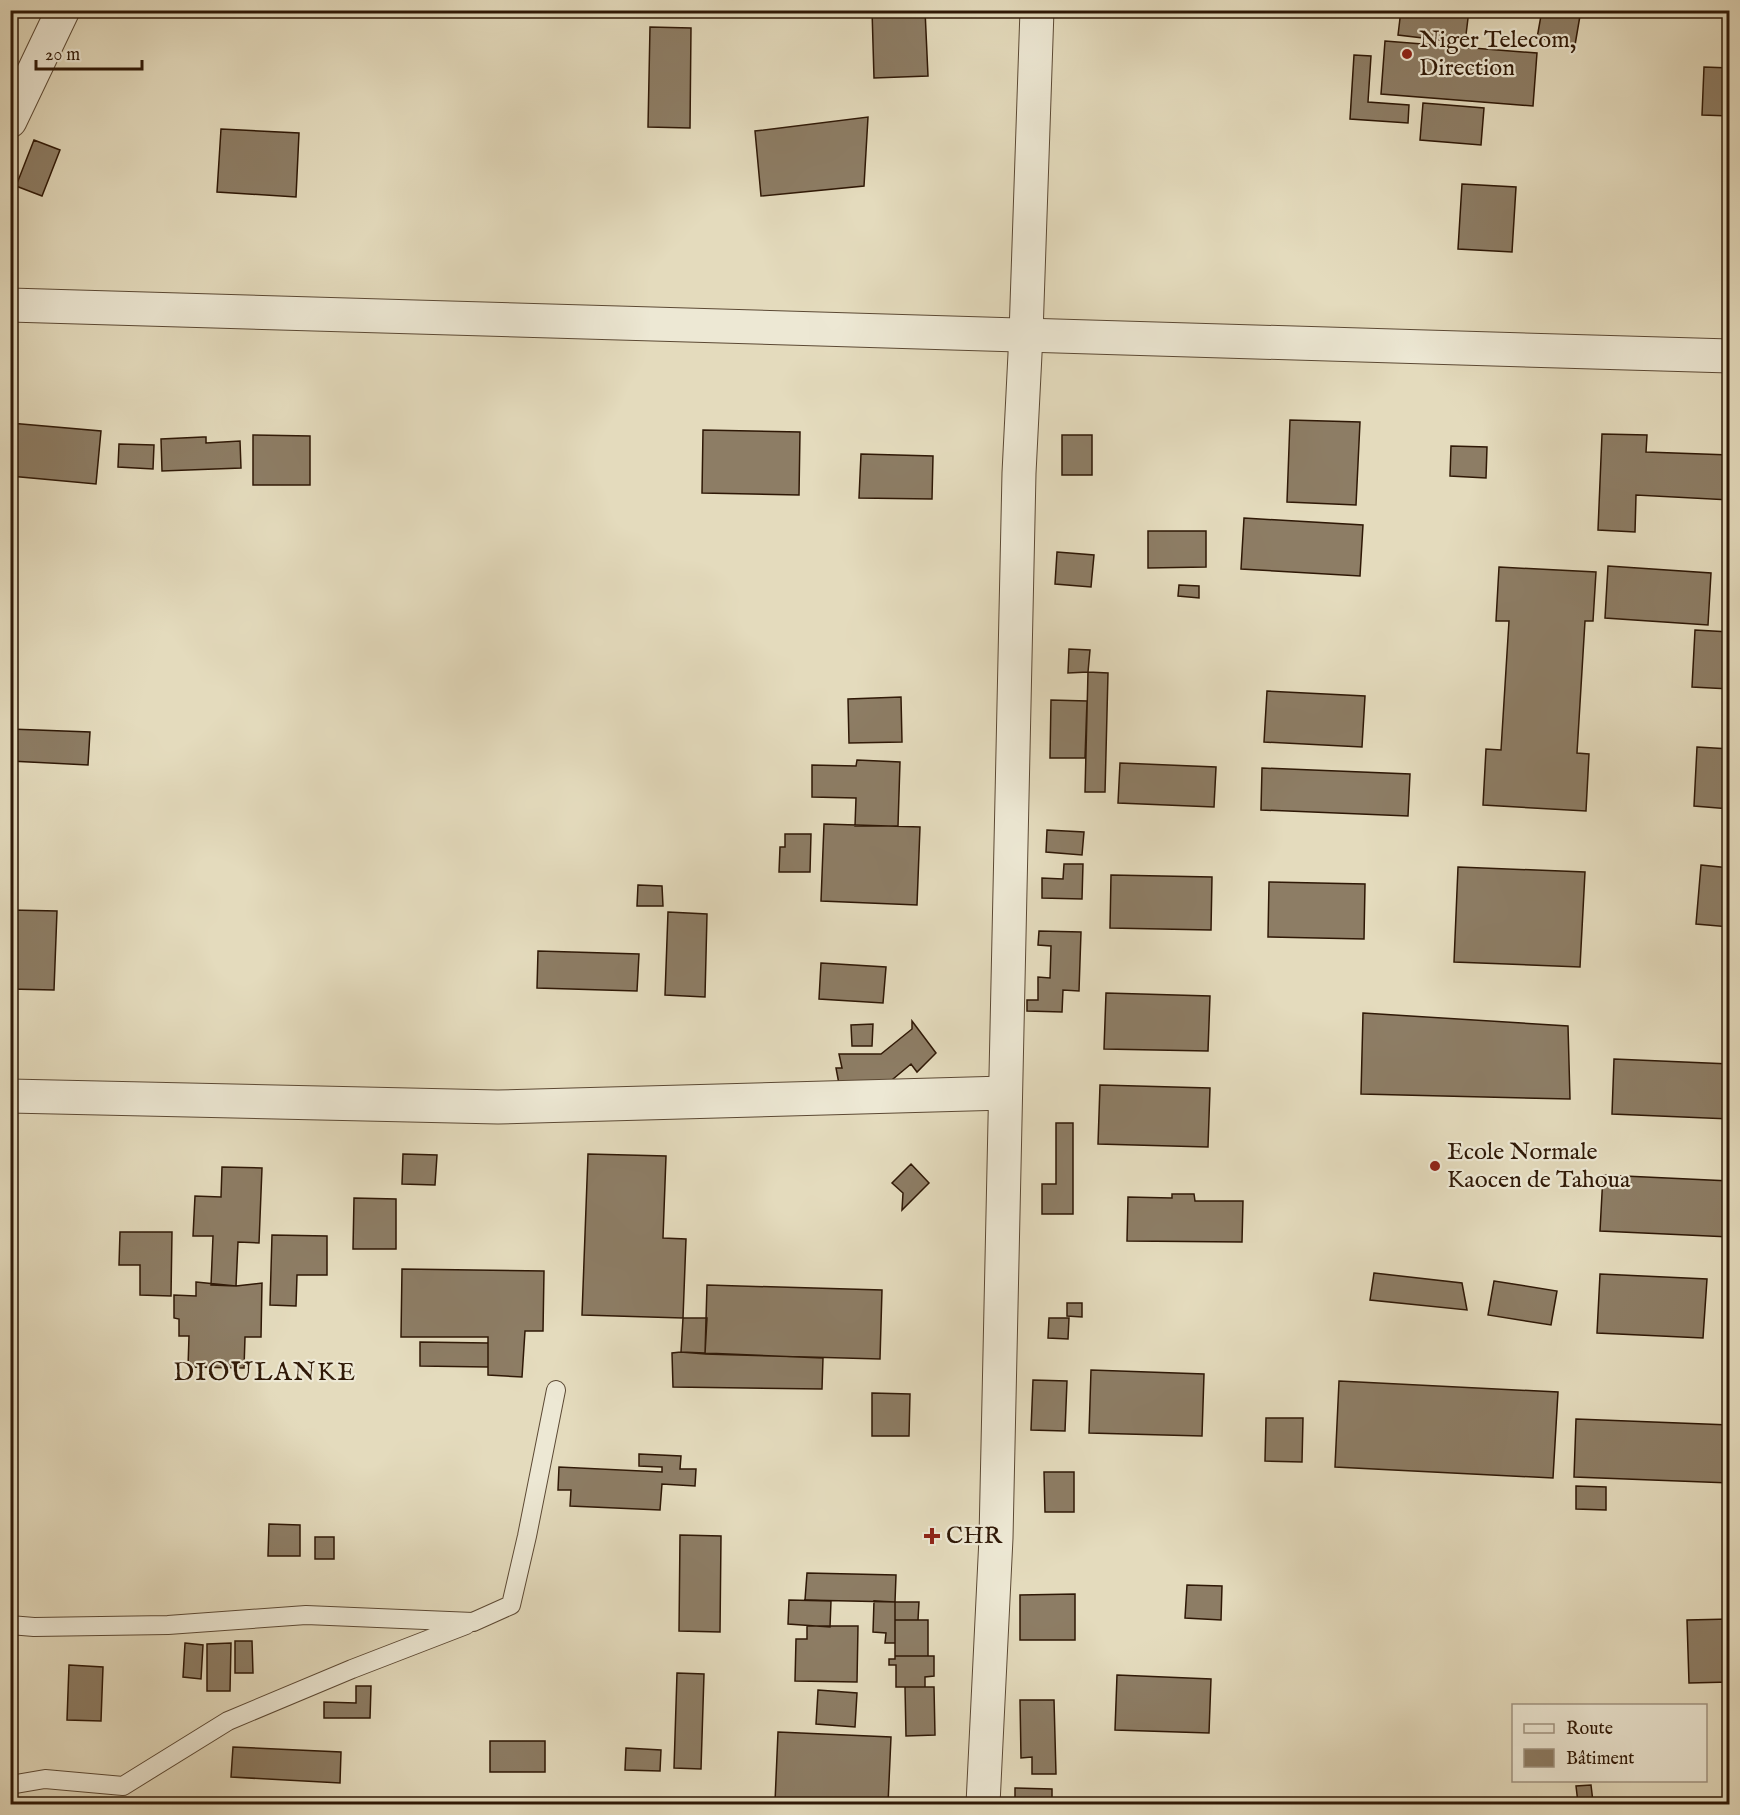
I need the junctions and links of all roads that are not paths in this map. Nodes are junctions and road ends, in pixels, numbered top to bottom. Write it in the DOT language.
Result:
graph roads {
  1 [pos="63,10"];
  2 [pos="1037,10"];
  3 [pos="13,107"];
  4 [pos="10,305"];
  5 [pos="1026,334"];
  6 [pos="1730,356"];
  7 [pos="1005,1093"];
  8 [pos="10,1096"];
  9 [pos="556,1390"];
  10 [pos="473,1622"];
  11 [pos="10,1625"];
  12 [pos="10,1785"];
  13 [pos="983,1804"];
  1 -- 3 [label="street"];
  2 -- 5 [label="street"];
  4 -- 5 [label="street"];
  5 -- 6 [label="street"];
  5 -- 7 [label="street"];
  7 -- 8 [label="street"];
  7 -- 13 [label="street"];
  9 -- 10 [label="lane"];
  10 -- 11 [label="lane"];
  10 -- 12 [label="lane"];
}
